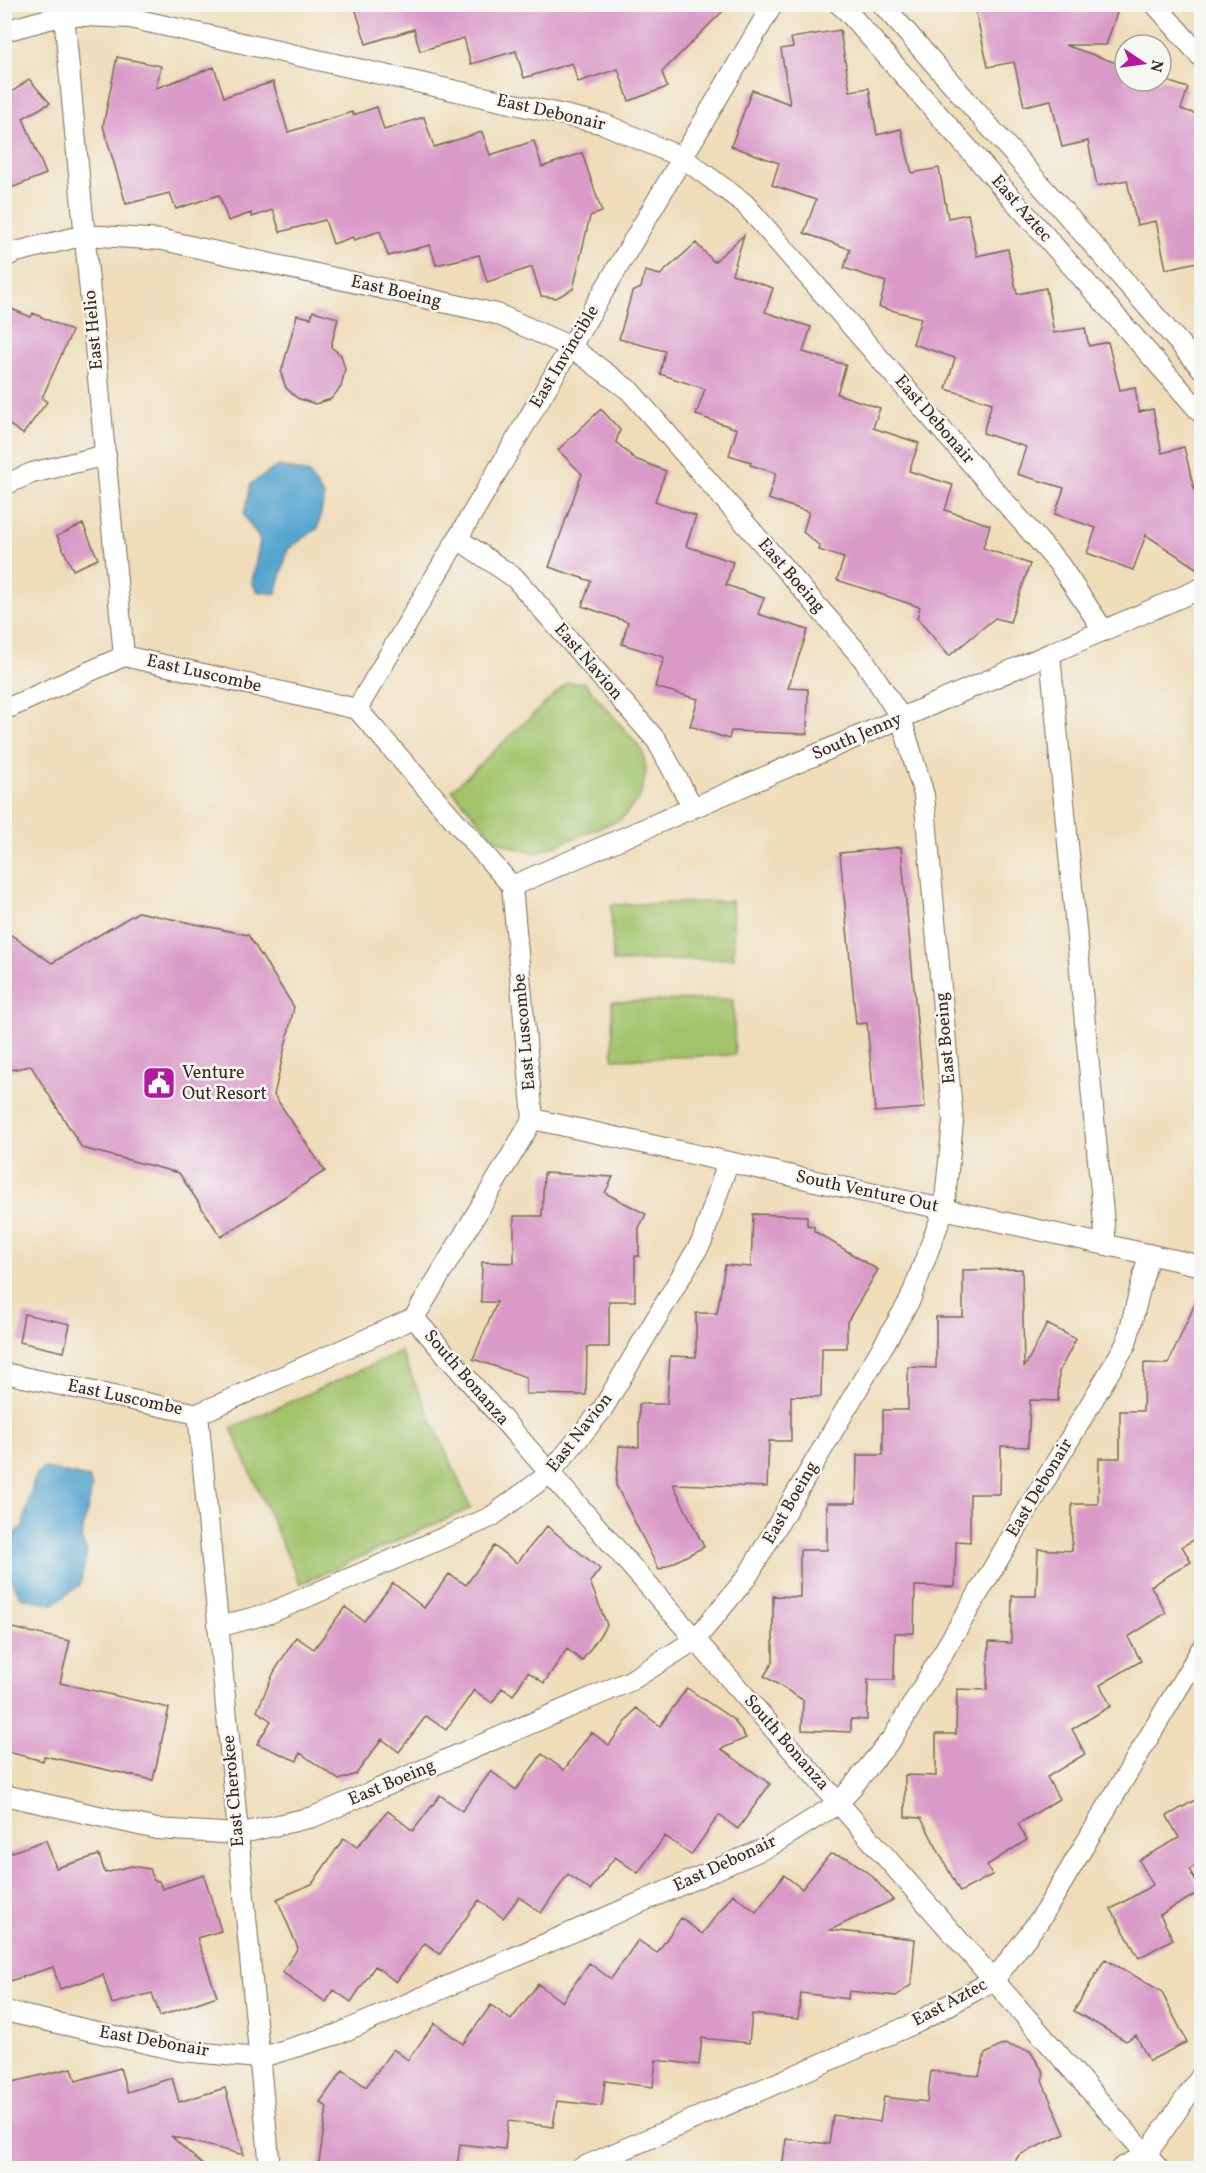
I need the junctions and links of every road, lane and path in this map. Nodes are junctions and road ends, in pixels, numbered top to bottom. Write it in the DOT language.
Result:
graph roads {
  1 [pos="774,4"];
  2 [pos="839,4"];
  3 [pos="882,4"];
  4 [pos="1155,4"];
  5 [pos="64,10"];
  6 [pos="4,31"];
  7 [pos="1202,57"];
  8 [pos="683,158"];
  9 [pos="85,235"];
  10 [pos="4,256"];
  11 [pos="571,347"];
  12 [pos="1202,369"];
  13 [pos="1202,414"];
  14 [pos="106,455"];
  15 [pos="4,485"];
  16 [pos="458,539"];
  17 [pos="1202,588"];
  18 [pos="1104,631"];
  19 [pos="1050,654"];
  20 [pos="124,656"];
  21 [pos="357,709"];
  22 [pos="4,710"];
  23 [pos="901,718"];
  24 [pos="693,808"];
  25 [pos="512,886"];
  26 [pos="532,1119"];
  27 [pos="728,1162"];
  28 [pos="944,1209"];
  29 [pos="1106,1245"];
  30 [pos="1149,1254"];
  31 [pos="1202,1266"];
  32 [pos="414,1318"];
  33 [pos="4,1373"];
  34 [pos="198,1414"];
  35 [pos="549,1474"];
  36 [pos="218,1628"];
  37 [pos="695,1640"];
  38 [pos="1202,1648"];
  39 [pos="4,1795"];
  40 [pos="839,1803"];
  41 [pos="238,1834"];
  42 [pos="994,1980"];
  43 [pos="4,2011"];
  44 [pos="259,2058"];
  45 [pos="1202,2075"];
  46 [pos="1152,2162"];
  47 [pos="270,2169"];
  48 [pos="581,2169"];
  49 [pos="1121,2169"];
  1 -- 8 [label="lane, East Invincible"];
  2 -- 13 [label="lane, East Aztec"];
  3 -- 12 [label="lane, East Aztec"];
  4 -- 7 [label="lane"];
  5 -- 6 [label="lane, East Debonair"];
  5 -- 8 [label="lane, East Debonair"];
  5 -- 9 [label="lane, East Helio"];
  8 -- 11 [label="lane, East Invincible"];
  8 -- 18 [label="lane, East Debonair"];
  9 -- 10 [label="lane, East Boeing"];
  9 -- 11 [label="lane, East Boeing"];
  9 -- 14 [label="lane, East Helio"];
  11 -- 16 [label="lane, East Invincible"];
  11 -- 23 [label="lane, East Boeing"];
  14 -- 15 [label="lane"];
  14 -- 20 [label="lane, East Helio"];
  16 -- 21 [label="lane, East Invincible"];
  16 -- 24 [label="lane, East Navion"];
  17 -- 18 [label="lane, South Jenny"];
  18 -- 19 [label="lane, South Jenny"];
  19 -- 23 [label="lane, South Jenny"];
  19 -- 29 [label="lane"];
  20 -- 21 [label="lane, East Luscombe"];
  20 -- 22 [label="lane, East Luscombe"];
  21 -- 25 [label="lane"];
  23 -- 24 [label="lane, South Jenny"];
  23 -- 28 [label="lane, East Boeing"];
  24 -- 25 [label="lane, South Jenny"];
  25 -- 26 [label="lane, East Luscombe"];
  26 -- 27 [label="lane, South Venture Out"];
  26 -- 32 [label="lane"];
  27 -- 28 [label="lane, South Venture Out"];
  27 -- 35 [label="lane, East Navion"];
  28 -- 29 [label="lane, South Venture Out"];
  28 -- 37 [label="lane, East Boeing"];
  29 -- 30 [label="lane, South Venture Out"];
  30 -- 31 [label="lane, South Venture Out"];
  30 -- 40 [label="lane, East Debonair"];
  32 -- 34 [label="lane, East Luscombe"];
  32 -- 35 [label="lane, South Bonanza"];
  33 -- 34 [label="lane, East Luscombe"];
  34 -- 36 [label="lane, East Cherokee"];
  35 -- 36 [label="lane, East Navion"];
  35 -- 37 [label="lane, South Bonanza"];
  36 -- 41 [label="lane, East Cherokee"];
  37 -- 40 [label="lane, South Bonanza"];
  37 -- 41 [label="lane, East Boeing"];
  38 -- 42 [label="lane, East Aztec"];
  39 -- 41 [label="lane, East Boeing"];
  40 -- 42 [label="lane, South Bonanza"];
  40 -- 44 [label="lane, East Debonair"];
  41 -- 44 [label="lane, East Cherokee"];
  42 -- 46 [label="lane, South Bonanza"];
  42 -- 48 [label="lane, East Aztec"];
  43 -- 44 [label="lane, East Debonair"];
  44 -- 47 [label="lane, East Cherokee"];
  45 -- 46 [label="lane"];
  46 -- 49 [label="lane"];
}
